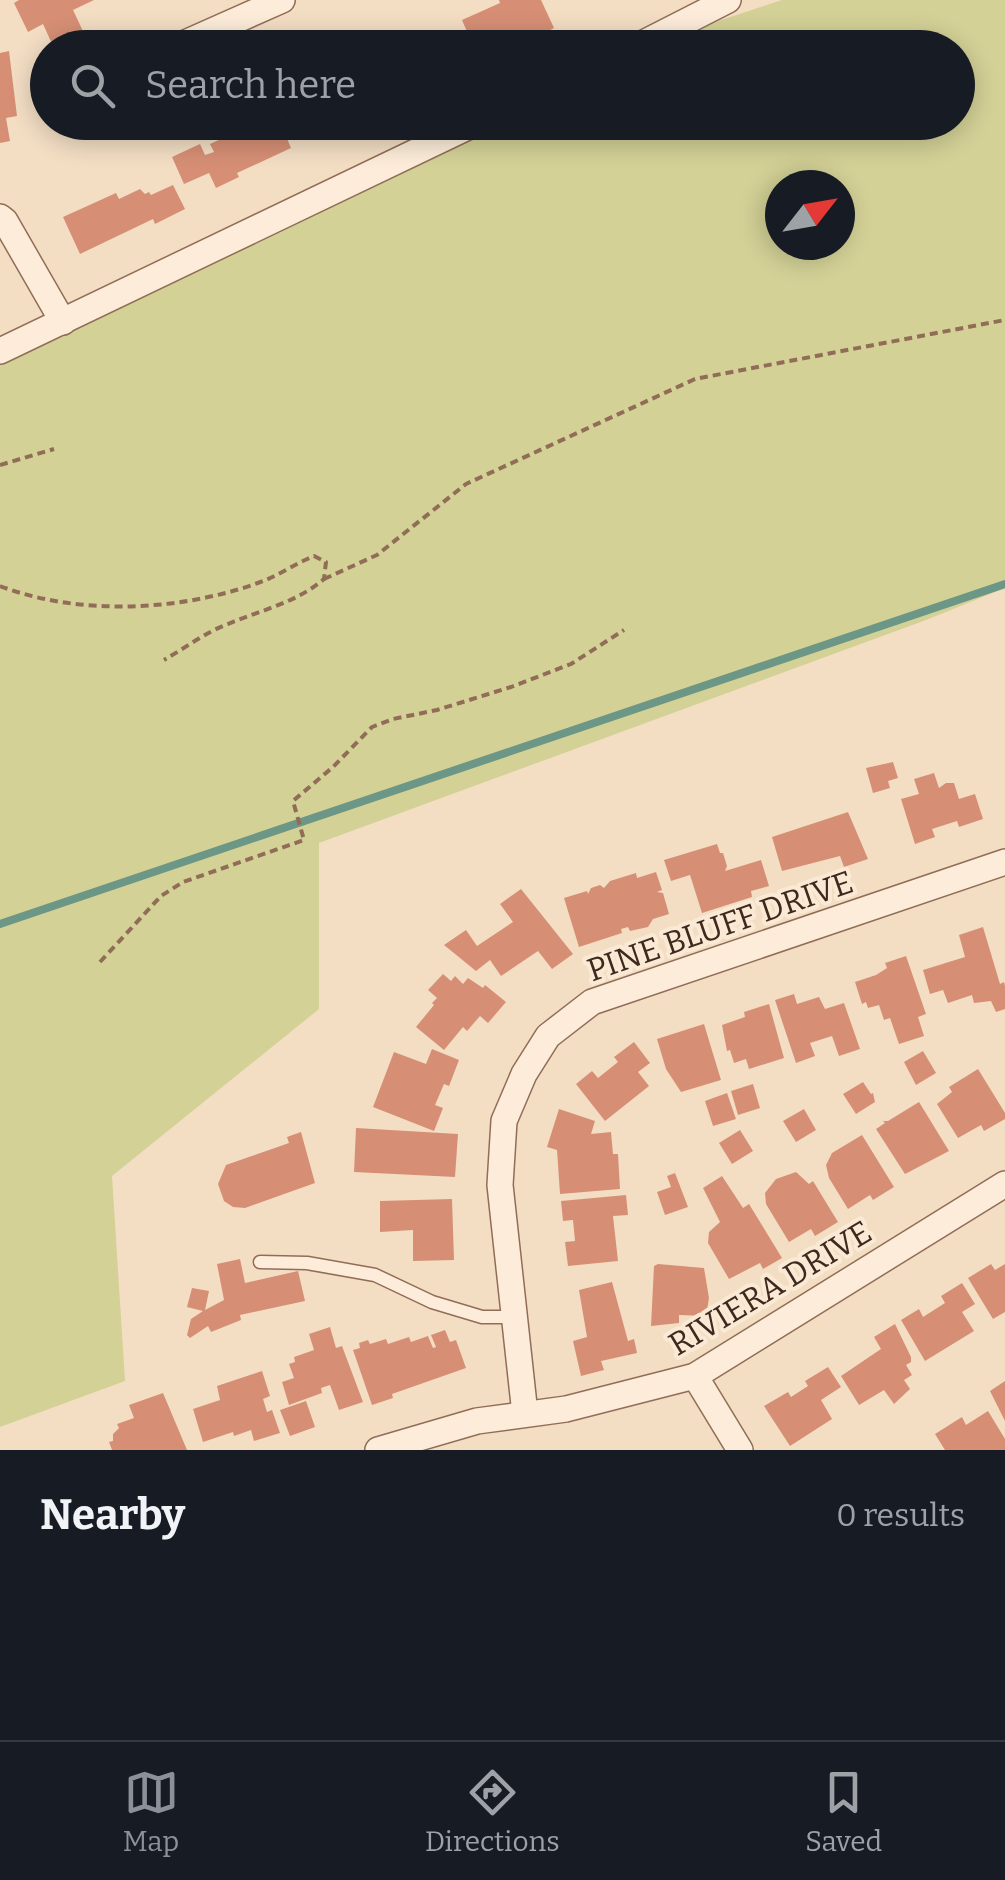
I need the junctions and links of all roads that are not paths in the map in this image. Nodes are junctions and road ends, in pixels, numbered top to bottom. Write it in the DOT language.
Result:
graph roads {
  1 [pos="282,0"];
  2 [pos="728,0"];
  3 [pos="214,30"];
  4 [pos="669,30"];
  5 [pos="441,140"];
  6 [pos="0,218"];
  7 [pos="63,322"];
  8 [pos="0,352"];
  9 [pos="1005,862"];
  10 [pos="1005,1184"];
  11 [pos="260,1262"];
  12 [pos="513,1316"];
  13 [pos="695,1376"];
  14 [pos="524,1414"];
  15 [pos="408,1445"];
  16 [pos="378,1450"];
  17 [pos="740,1450"];
  1 -- 3 [label="street"];
  2 -- 4 [label="street"];
  5 -- 7 [label="street"];
  6 -- 7 [label="street"];
  7 -- 8 [label="street"];
  9 -- 12 [label="street, PINE BLUFF DRIVE"];
  10 -- 13 [label="street, RIVIERA DRIVE"];
  11 -- 12 [label="lane"];
  12 -- 14 [label="street, PINE BLUFF DRIVE"];
  13 -- 14 [label="street, RIVIERA DRIVE"];
  13 -- 17 [label="street"];
  14 -- 15 [label="street, RIVIERA DRIVE"];
  15 -- 16 [label="street, RIVIERA DRIVE"];
}
